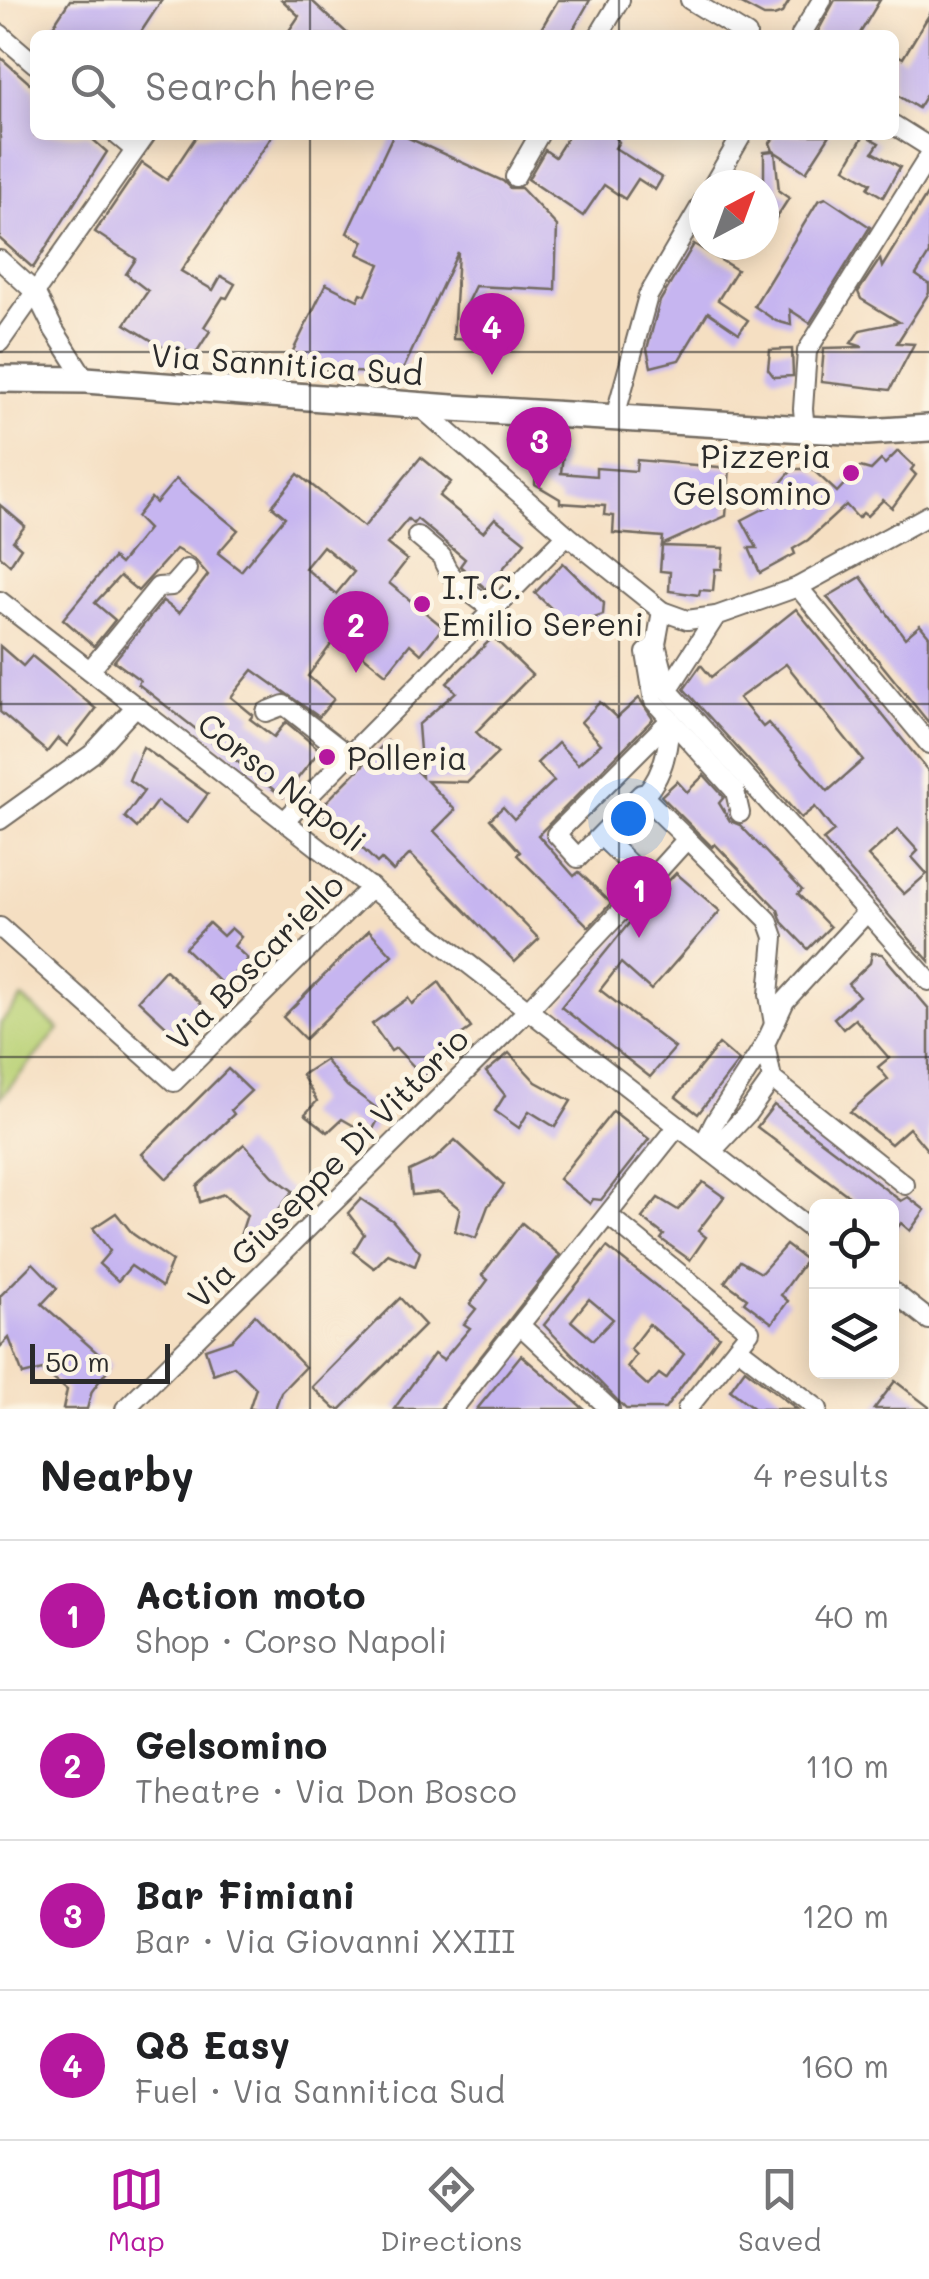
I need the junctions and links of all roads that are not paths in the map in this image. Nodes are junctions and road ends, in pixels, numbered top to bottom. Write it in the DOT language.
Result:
graph roads {
  1 [pos="620,0"];
  2 [pos="690,0"];
  3 [pos="822,0"];
  4 [pos="602,30"];
  5 [pos="739,30"];
  6 [pos="803,30"];
  7 [pos="0,34"];
  8 [pos="30,60"];
  9 [pos="899,128"];
  10 [pos="537,140"];
  11 [pos="739,140"];
  12 [pos="141,143"];
  13 [pos="929,147"];
  14 [pos="929,156"];
  15 [pos="722,170"];
  16 [pos="515,177"];
  17 [pos="689,226"];
  18 [pos="0,260"];
  19 [pos="36,292"];
  20 [pos="0,342"];
  21 [pos="0,379"];
  22 [pos="86,380"];
  23 [pos="419,406"];
  24 [pos="615,417"];
  25 [pos="929,428"];
  26 [pos="805,429"];
  27 [pos="929,515"];
  28 [pos="567,535"];
  29 [pos="417,536"];
  30 [pos="187,568"];
  31 [pos="798,587"];
  32 [pos="0,601"];
  33 [pos="662,611"];
  34 [pos="494,612"];
  35 [pos="716,616"];
  36 [pos="656,644"];
  37 [pos="90,670"];
  38 [pos="668,690"];
  39 [pos="136,706"];
  40 [pos="266,712"];
  41 [pos="670,720"];
  42 [pos="929,744"];
  43 [pos="348,755"];
  44 [pos="644,796"];
  45 [pos="740,814"];
  46 [pos="0,820"];
  47 [pos="285,820"];
  48 [pos="601,836"];
  49 [pos="687,839"];
  50 [pos="648,882"];
  51 [pos="371,887"];
  52 [pos="867,912"];
  53 [pos="0,927"];
  54 [pos="929,981"];
  55 [pos="529,1009"];
  56 [pos="774,1025"];
  57 [pos="765,1044"];
  58 [pos="772,1079"];
  59 [pos="678,1126"];
  60 [pos="707,1149"];
  61 [pos="905,1185"];
  62 [pos="609,1216"];
  63 [pos="809,1227"];
  64 [pos="899,1295"];
  65 [pos="927,1315"];
  66 [pos="521,1326"];
  67 [pos="737,1347"];
  68 [pos="125,1409"];
  69 [pos="453,1409"];
  70 [pos="610,1409"];
  71 [pos="687,1409"];
  72 [pos="818,1409"];
  1 -- 4 [label="street"];
  2 -- 5 [label="street"];
  3 -- 6 [label="street"];
  7 -- 8 [label="street"];
  9 -- 13 [label="street"];
  10 -- 16 [label="street"];
  11 -- 15 [label="street"];
  12 -- 19 [label="street"];
  14 -- 26 [label="street"];
  17 -- 24 [label="street"];
  18 -- 19 [label="street"];
  19 -- 20 [label="street"];
  19 -- 22 [label="street"];
  21 -- 22 [label="main road, Via Sannitica Sud"];
  22 -- 23 [label="main road, Via Sannitica Sud"];
  23 -- 24 [label="main road, Via Sannitica Sud"];
  23 -- 28 [label="street"];
  24 -- 26 [label="main road, Via Sannitica Sud"];
  25 -- 26 [label="main road, Via Sannitica Sud"];
  27 -- 31 [label="street"];
  28 -- 33 [label="street"];
  28 -- 34 [label="street"];
  29 -- 34 [label="street"];
  30 -- 37 [label="street"];
  31 -- 35 [label="street"];
  31 -- 42 [label="street"];
  32 -- 37 [label="street, Corso Napoli"];
  33 -- 35 [label="street"];
  33 -- 36 [label="street"];
  34 -- 43 [label="street"];
  35 -- 38 [label="street"];
  36 -- 38 [label="street"];
  36 -- 41 [label="street"];
  37 -- 39 [label="street, Corso Napoli"];
  38 -- 52 [label="street"];
  39 -- 46 [label="street"];
  39 -- 47 [label="street, Corso Napoli"];
  40 -- 43 [label="street"];
  41 -- 44 [label="street"];
  41 -- 45 [label="street"];
  41 -- 48 [label="street"];
  43 -- 47 [label="street"];
  44 -- 48 [label="street"];
  44 -- 49 [label="street"];
  47 -- 51 [label="street, Corso Napoli"];
  48 -- 50 [label="street"];
  49 -- 50 [label="street"];
  49 -- 56 [label="street"];
  50 -- 55 [label="street"];
  51 -- 53 [label="street, Via Boscariello"];
  51 -- 55 [label="street, Corso Napoli"];
  52 -- 54 [label="street"];
  52 -- 56 [label="street"];
  55 -- 59 [label="street, Corso Napoli"];
  55 -- 68 [label="street, Via Giuseppe Di Vittorio"];
  56 -- 57 [label="street"];
  57 -- 58 [label="street"];
  57 -- 60 [label="street"];
  58 -- 60 [label="street"];
  58 -- 61 [label="street"];
  59 -- 60 [label="street, Corso Napoli"];
  59 -- 62 [label="street"];
  60 -- 63 [label="street, Corso Napoli"];
  62 -- 66 [label="street"];
  62 -- 67 [label="street"];
  64 -- 65 [label="street"];
  66 -- 69 [label="street"];
  66 -- 70 [label="street"];
  67 -- 71 [label="street"];
  67 -- 72 [label="street"];
}
